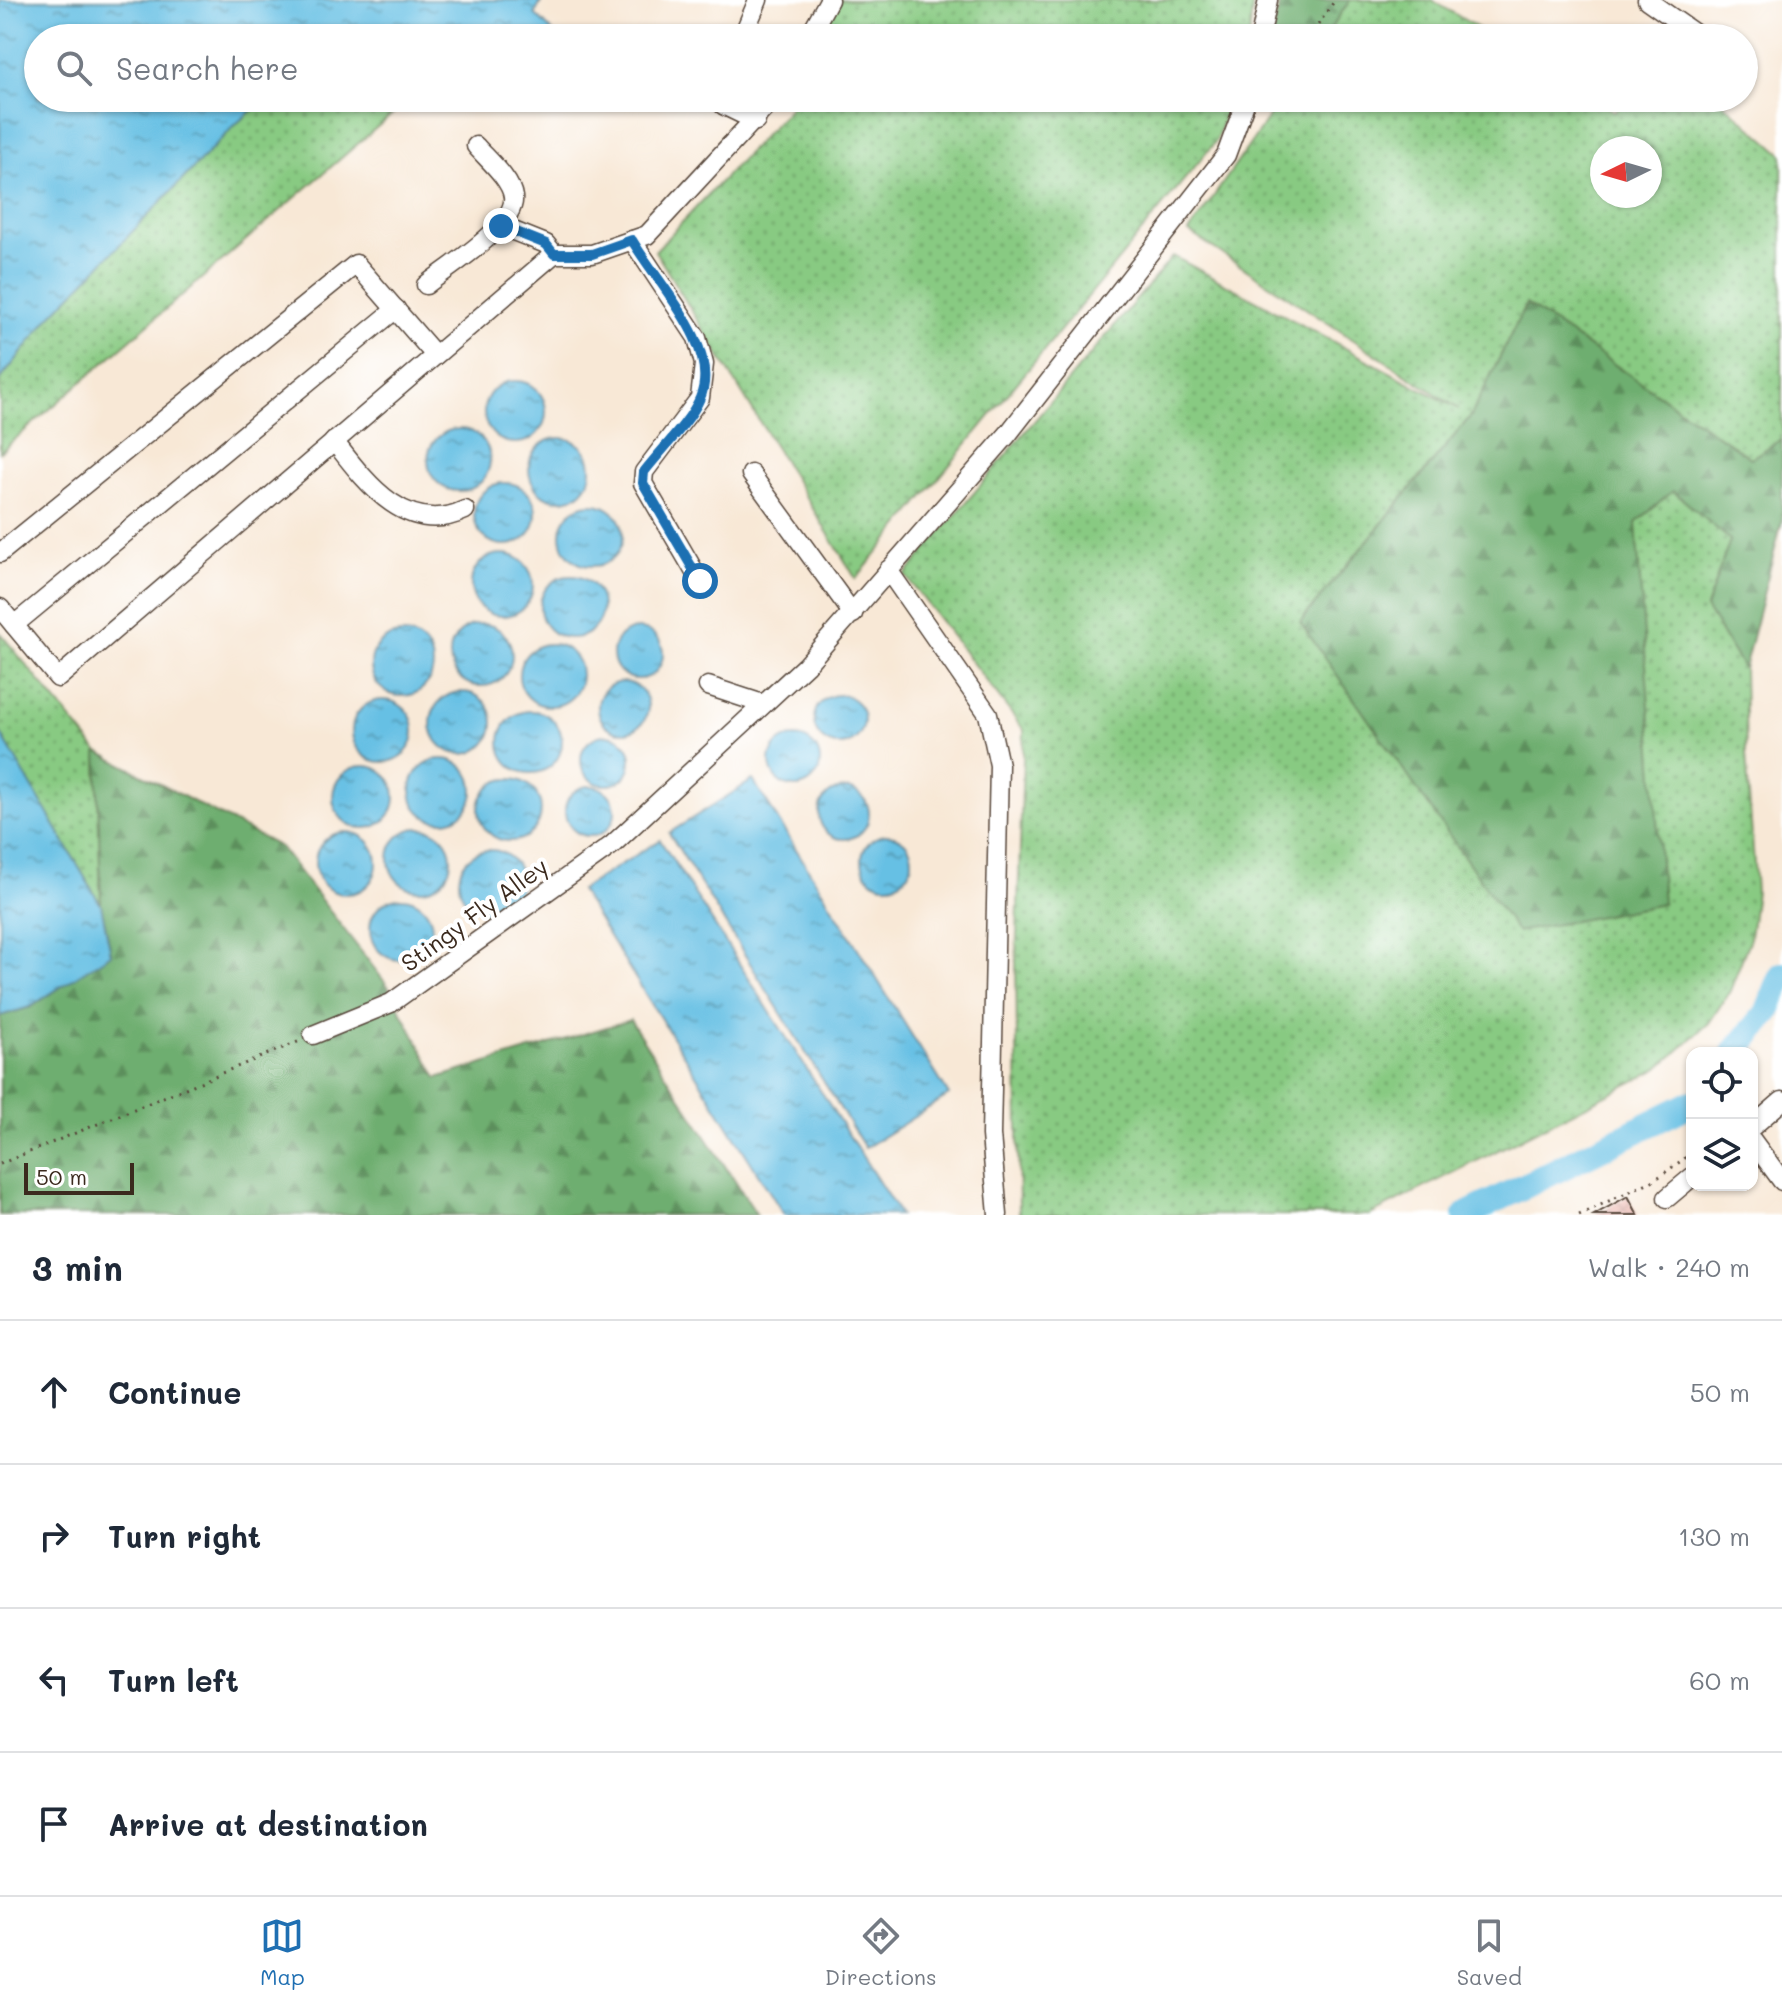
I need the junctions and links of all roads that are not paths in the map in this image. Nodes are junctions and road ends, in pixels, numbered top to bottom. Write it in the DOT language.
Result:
graph roads {
  1 [pos="758,0"];
  2 [pos="829,0"];
  3 [pos="1268,0"];
  4 [pos="1647,0"];
  5 [pos="748,24"];
  6 [pos="816,24"];
  7 [pos="1263,24"];
  8 [pos="1681,24"];
  9 [pos="737,112"];
  10 [pos="763,112"];
  11 [pos="1242,112"];
  12 [pos="756,121"];
  13 [pos="476,146"];
  14 [pos="501,226"];
  15 [pos="632,240"];
  16 [pos="554,254"];
  17 [pos="426,285"];
  18 [pos="396,309"];
  19 [pos="435,355"];
  20 [pos="334,441"];
  21 [pos="751,474"];
  22 [pos="465,510"];
  23 [pos="0,553"];
  24 [pos="888,570"];
  25 [pos="700,581"];
  26 [pos="0,608"];
  27 [pos="853,614"];
  28 [pos="14,625"];
  29 [pos="708,686"];
  30 [pos="763,704"];
  31 [pos="313,1035"];
  32 [pos="1782,1101"];
  33 [pos="1758,1122"];
  34 [pos="1758,1148"];
  35 [pos="1782,1181"];
  36 [pos="1686,1182"];
  37 [pos="1667,1198"];
  38 [pos="998,1215"];
  1 -- 5 [label="street"];
  2 -- 6 [label="street"];
  3 -- 7 [label="street"];
  4 -- 8 [label="street"];
  9 -- 12 [label="street"];
  10 -- 12 [label="street"];
  11 -- 24 [label="street, Stingy Fly Alley"];
  12 -- 15 [label="street"];
  13 -- 14 [label="street"];
  14 -- 16 [label="street"];
  14 -- 17 [label="street"];
  15 -- 16 [label="street"];
  15 -- 25 [label="street"];
  16 -- 19 [label="street"];
  18 -- 19 [label="street"];
  18 -- 23 [label="street"];
  18 -- 28 [label="street"];
  19 -- 20 [label="street"];
  20 -- 22 [label="street"];
  20 -- 28 [label="street"];
  21 -- 27 [label="street"];
  24 -- 27 [label="street, Stingy Fly Alley"];
  24 -- 38 [label="street"];
  26 -- 28 [label="street"];
  27 -- 30 [label="street, Stingy Fly Alley"];
  29 -- 30 [label="street"];
  30 -- 31 [label="street, Stingy Fly Alley"];
  32 -- 33 [label="street"];
  34 -- 35 [label="street"];
  36 -- 37 [label="street"];
}
